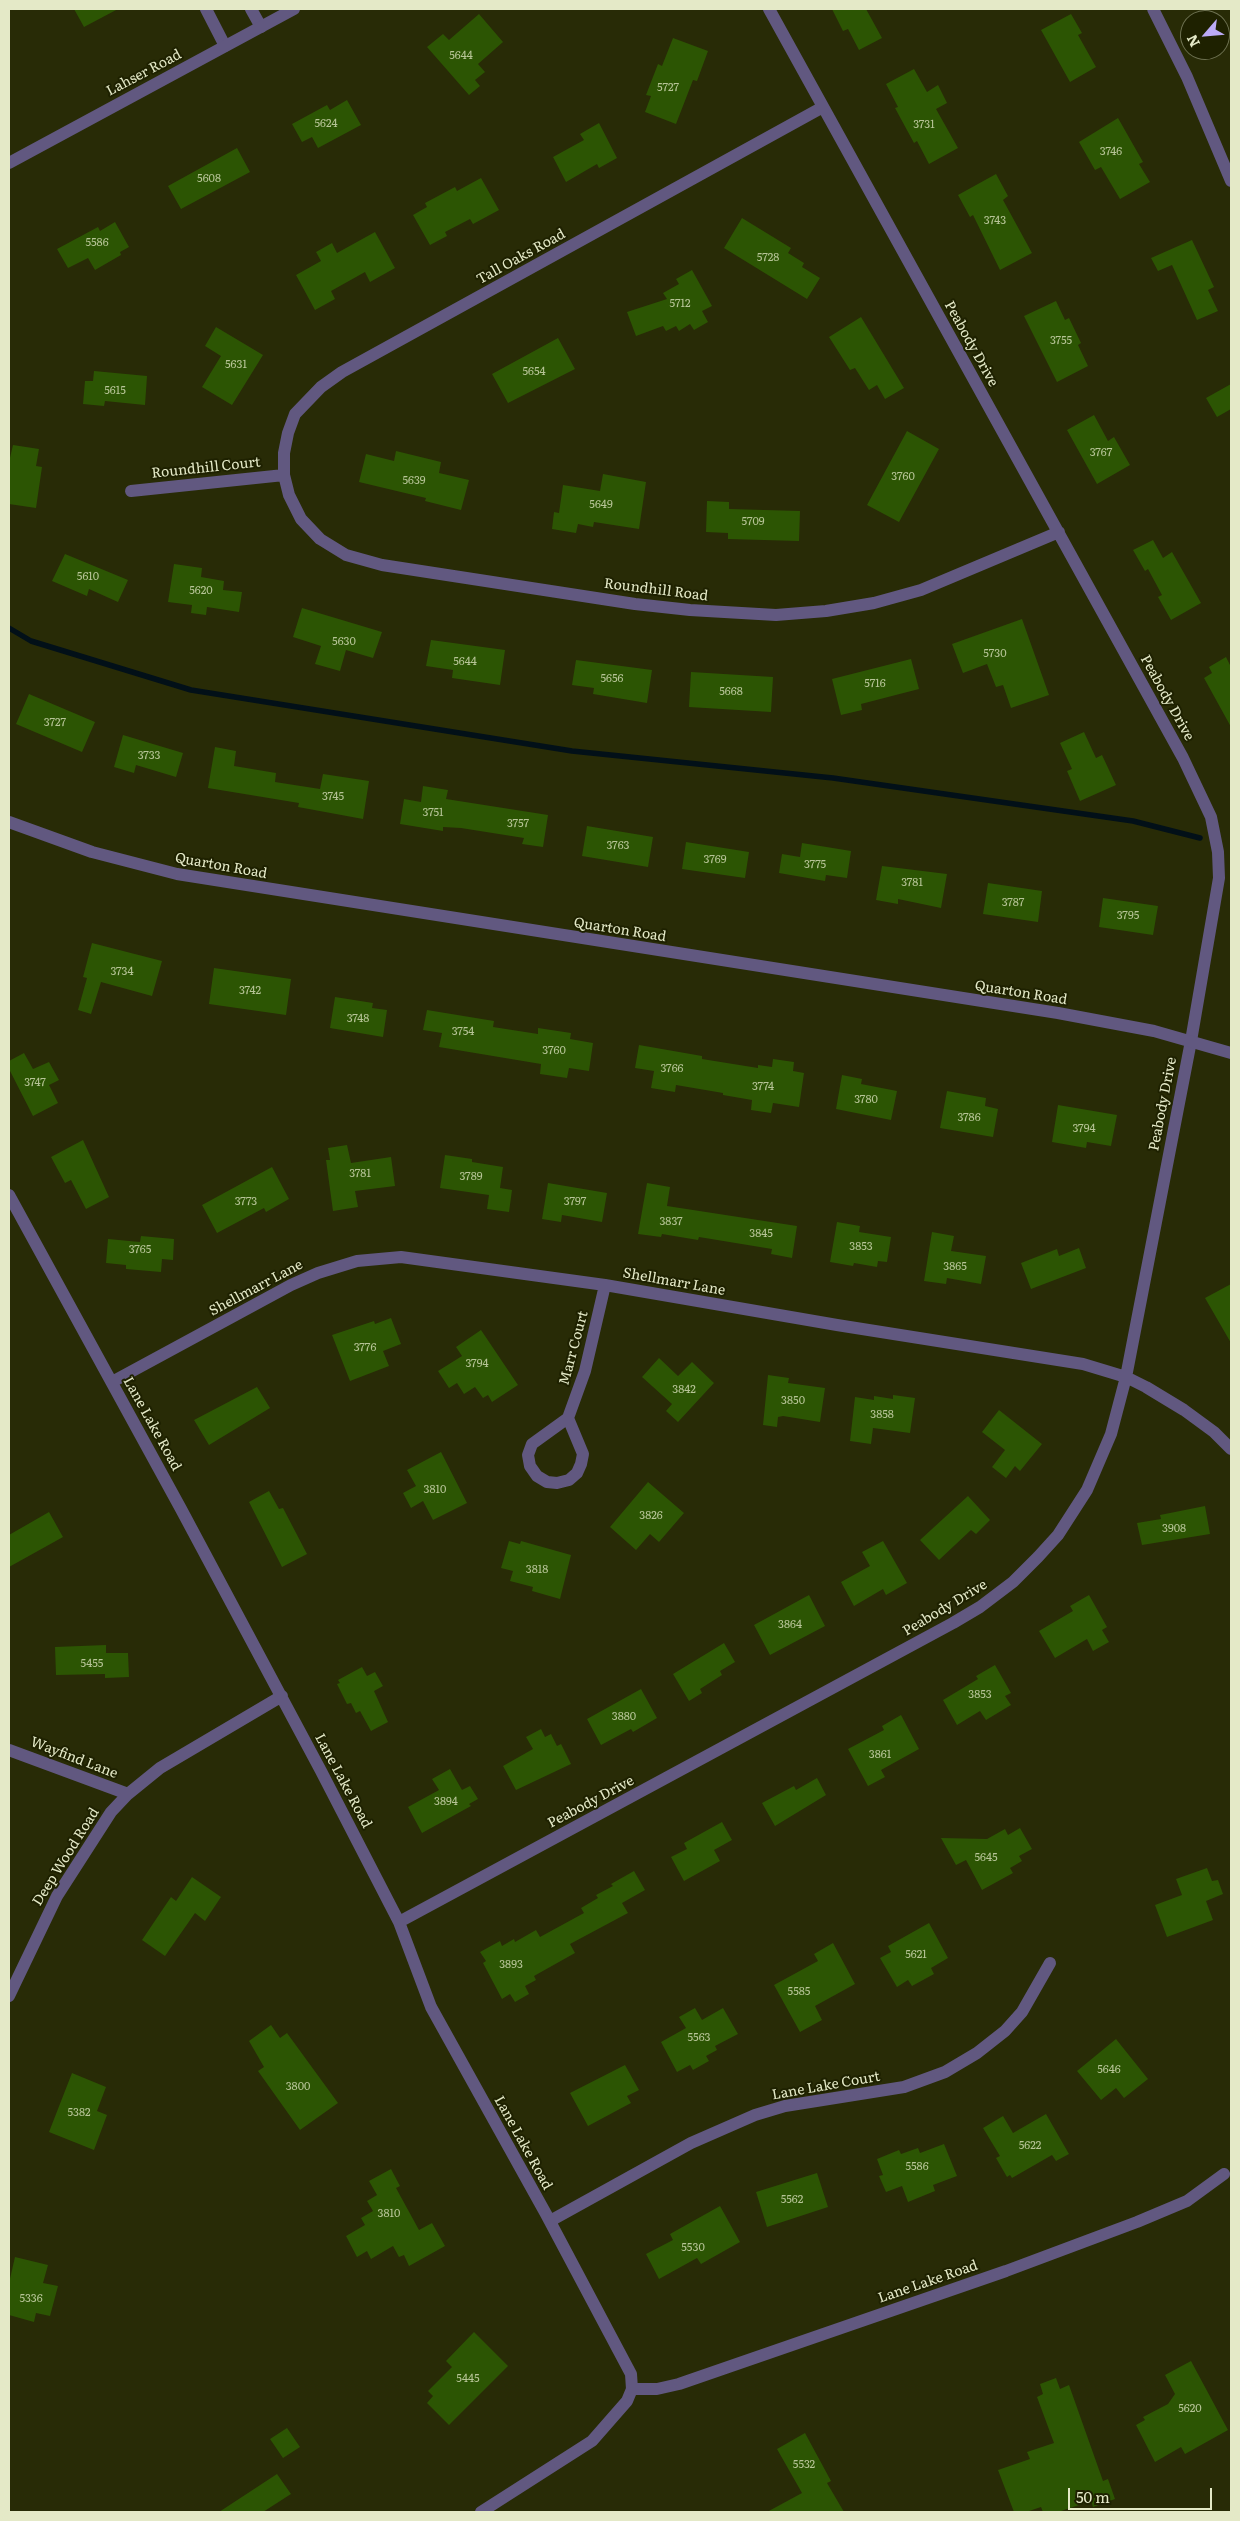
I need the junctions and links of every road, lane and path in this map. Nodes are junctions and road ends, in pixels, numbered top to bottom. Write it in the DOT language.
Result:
graph roads {
  1 [pos="206,9"];
  2 [pos="251,9"];
  3 [pos="294,9"];
  4 [pos="769,9"];
  5 [pos="1153,9"];
  6 [pos="260,27"];
  7 [pos="225,46"];
  8 [pos="823,107"];
  9 [pos="9,163"];
  10 [pos="1231,181"];
  11 [pos="284,474"];
  12 [pos="131,492"];
  13 [pos="1059,532"];
  14 [pos="9,822"];
  15 [pos="1191,1041"];
  16 [pos="1231,1053"];
  17 [pos="9,1195"];
  18 [pos="606,1285"];
  19 [pos="1126,1377"];
  20 [pos="112,1382"];
  21 [pos="568,1418"];
  22 [pos="1231,1450"];
  23 [pos="282,1696"];
  24 [pos="9,1750"];
  25 [pos="128,1794"];
  26 [pos="399,1922"];
  27 [pos="1050,1963"];
  28 [pos="9,1996"];
  29 [pos="1224,2174"];
  30 [pos="550,2221"];
  31 [pos="632,2389"];
  32 [pos="481,2512"];
  1 -- 7 [label="street"];
  2 -- 6 [label="street"];
  3 -- 6 [label="street, Lahser Road"];
  4 -- 8 [label="street, Peabody Drive"];
  5 -- 10 [label="street"];
  6 -- 7 [label="street, Lahser Road"];
  7 -- 9 [label="street, Lahser Road"];
  8 -- 11 [label="street, Tall Oaks Road"];
  8 -- 13 [label="street, Peabody Drive"];
  11 -- 12 [label="street, Roundhill Court"];
  11 -- 13 [label="street, Roundhill Road"];
  13 -- 15 [label="street, Peabody Drive"];
  14 -- 15 [label="street, Quarton Road"];
  15 -- 16 [label="street, Quarton Road"];
  15 -- 19 [label="street, Peabody Drive"];
  17 -- 20 [label="street, Lane Lake Road"];
  18 -- 19 [label="street, Shellmarr Lane"];
  18 -- 20 [label="street, Shellmarr Lane"];
  18 -- 21 [label="street, Marr Court"];
  19 -- 22 [label="street, Shellmarr Lane"];
  19 -- 26 [label="street, Peabody Drive"];
  20 -- 23 [label="street, Lane Lake Road"];
  21 -- 21 [label="street"];
  23 -- 25 [label="street, Deep Wood Road"];
  23 -- 26 [label="street, Lane Lake Road"];
  24 -- 25 [label="street, Wayfind Lane"];
  25 -- 28 [label="street, Deep Wood Road"];
  26 -- 30 [label="street, Lane Lake Road"];
  27 -- 30 [label="street, Lane Lake Court"];
  29 -- 31 [label="street, Lane Lake Road"];
  30 -- 31 [label="street, Lane Lake Road"];
  31 -- 32 [label="street"];
}
